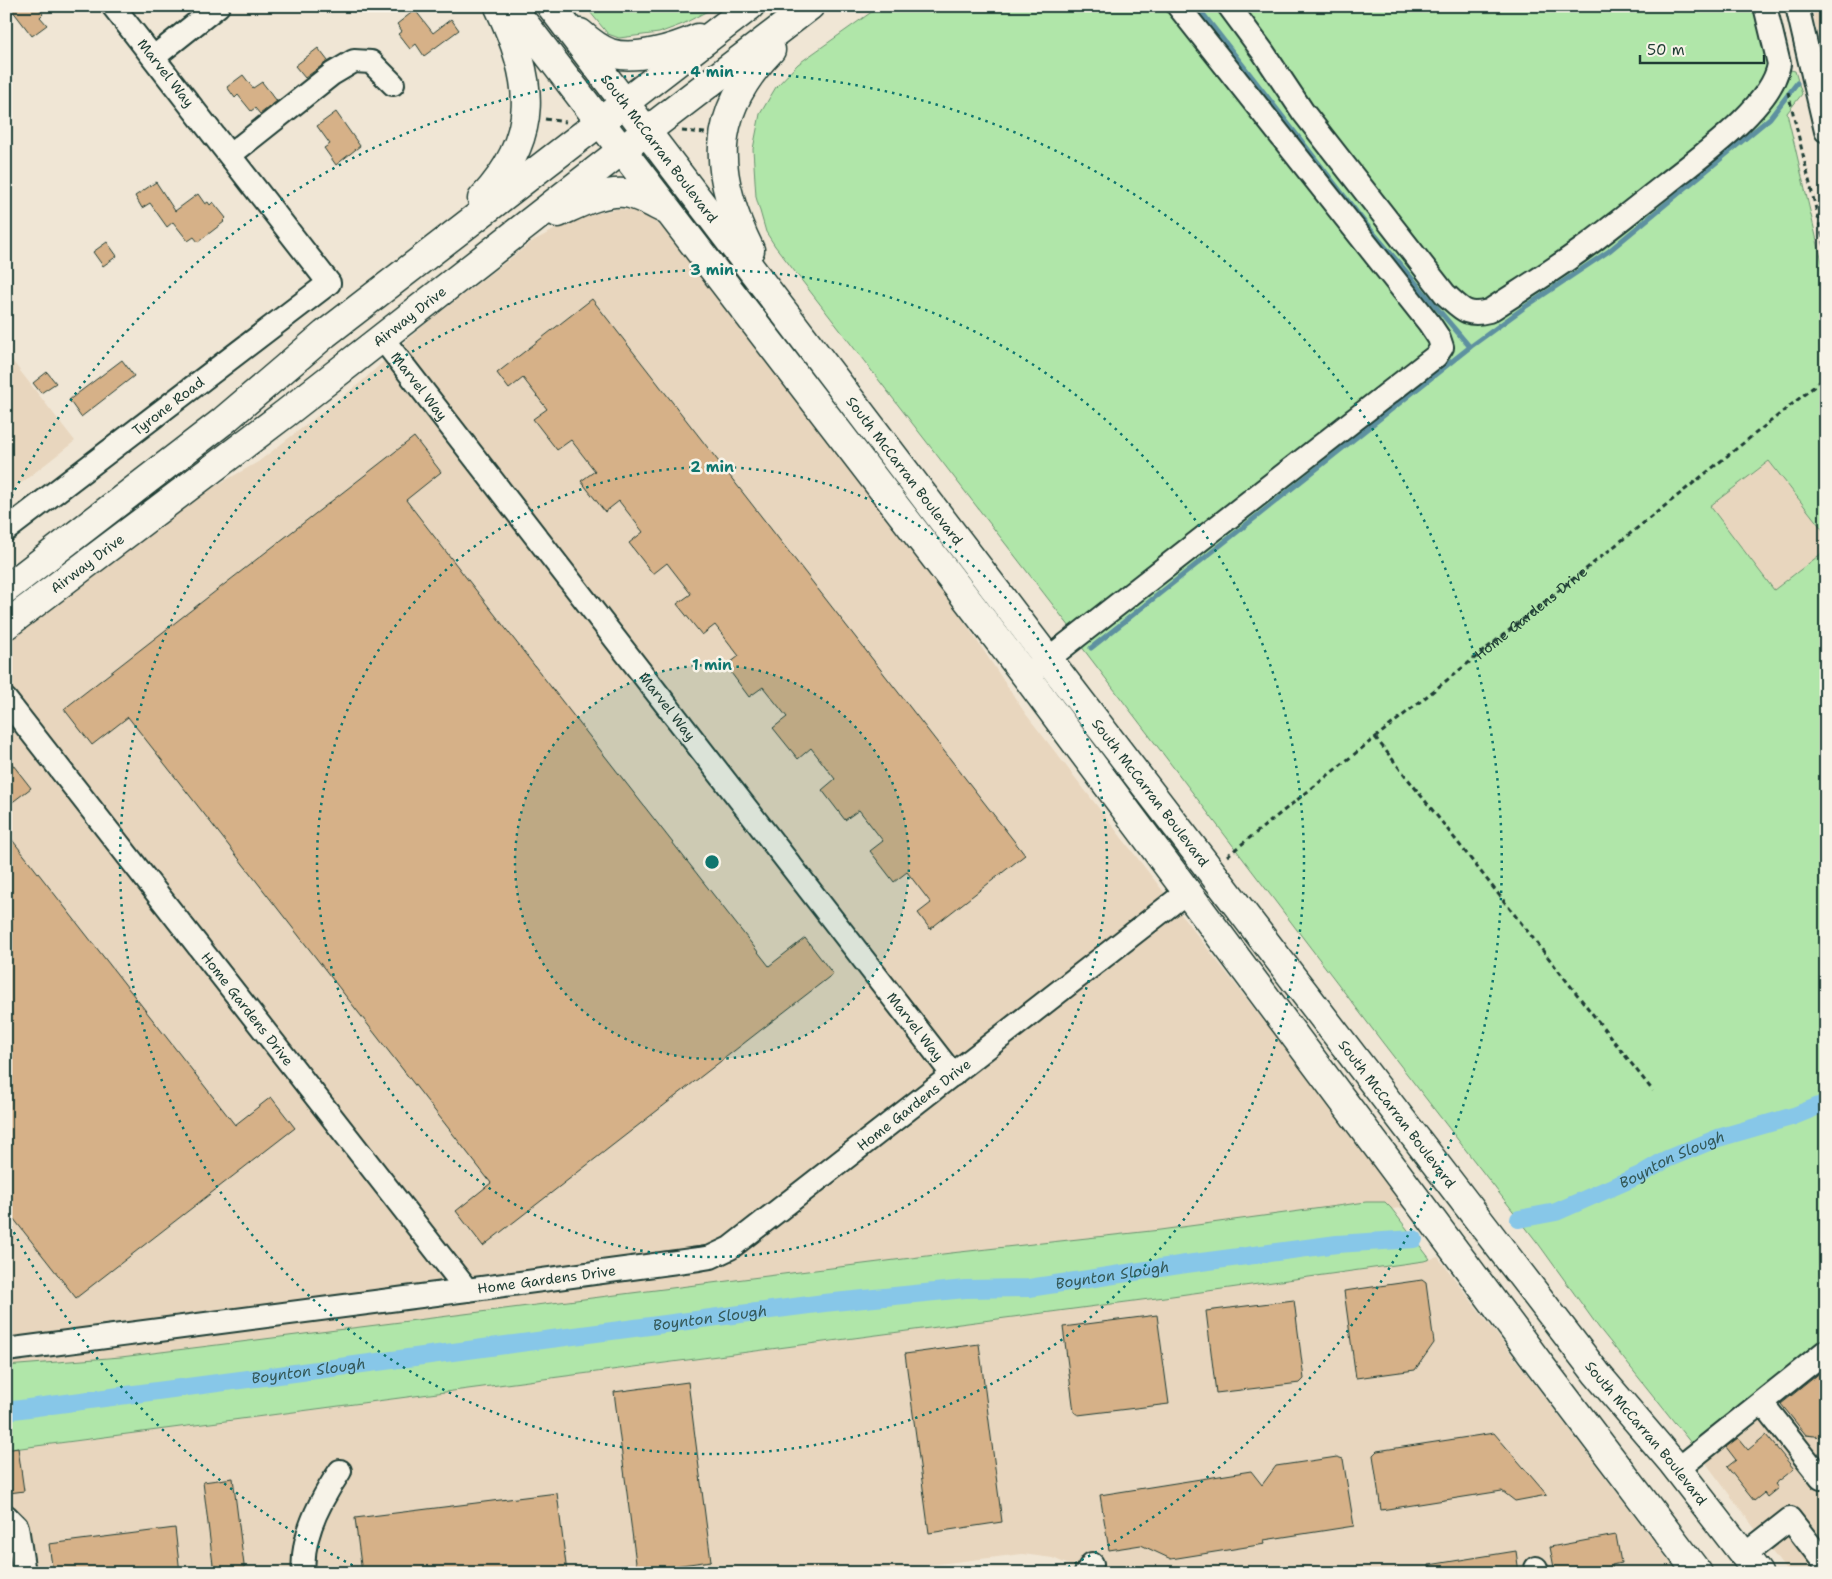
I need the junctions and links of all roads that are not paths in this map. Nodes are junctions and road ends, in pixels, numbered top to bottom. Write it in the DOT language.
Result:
graph roads {
  1 [pos="113,6"];
  2 [pos="218,6"];
  3 [pos="499,6"];
  4 [pos="511,6"];
  5 [pos="750,6"];
  6 [pos="812,6"];
  7 [pos="1178,6"];
  8 [pos="1229,6"];
  9 [pos="1766,6"];
  10 [pos="1797,6"];
  11 [pos="556,13"];
  12 [pos="722,28"];
  13 [pos="154,58"];
  14 [pos="392,84"];
  15 [pos="625,103"];
  16 [pos="600,122"];
  17 [pos="1826,131"];
  18 [pos="646,132"];
  19 [pos="622,150"];
  20 [pos="230,155"];
  21 [pos="671,213"];
  22 [pos="522,229"];
  23 [pos="433,251"];
  24 [pos="329,283"];
  25 [pos="772,295"];
  26 [pos="382,338"];
  27 [pos="6,530"];
  28 [pos="6,590"];
  29 [pos="6,625"];
  30 [pos="1048,658"];
  31 [pos="1023,678"];
  32 [pos="6,700"];
  33 [pos="1188,891"];
  34 [pos="953,1075"];
  35 [pos="1397,1112"];
  36 [pos="467,1290"];
  37 [pos="8,1348"];
  38 [pos="1826,1351"];
  39 [pos="1762,1403"];
  40 [pos="1678,1470"];
  41 [pos="340,1471"];
  42 [pos="1821,1478"];
  43 [pos="6,1516"];
  44 [pos="1751,1564"];
  45 [pos="1826,1565"];
  46 [pos="24,1573"];
  47 [pos="304,1573"];
  48 [pos="1698,1573"];
  1 -- 13 [label="street, Marvel Way"];
  2 -- 13 [label="street"];
  3 -- 23 [label="main road"];
  4 -- 16 [label="main road, South McCarran Boulevard"];
  5 -- 12 [label="main road, Airway Drive"];
  6 -- 18 [label="main road, Airway Drive"];
  6 -- 25 [label="main road"];
  7 -- 30 [label="street"];
  8 -- 9 [label="street"];
  10 -- 17 [label="street"];
  11 -- 12 [label="main road"];
  11 -- 15 [label="main road, South McCarran Boulevard"];
  12 -- 15 [label="main road, Airway Drive"];
  13 -- 20 [label="street, Marvel Way"];
  14 -- 20 [label="street"];
  15 -- 16 [label="main road, Airway Drive"];
  15 -- 18 [label="main road, South McCarran Boulevard"];
  16 -- 19 [label="main road, South McCarran Boulevard"];
  16 -- 23 [label="main road, Airway Drive"];
  18 -- 19 [label="main road, Airway Drive"];
  18 -- 25 [label="main road, South McCarran Boulevard"];
  19 -- 21 [label="main road, South McCarran Boulevard"];
  19 -- 22 [label="main road, Airway Drive"];
  20 -- 24 [label="street, Marvel Way"];
  21 -- 22 [label="main road"];
  21 -- 31 [label="main road, South McCarran Boulevard"];
  22 -- 26 [label="main road, Airway Drive"];
  23 -- 28 [label="main road, Airway Drive"];
  24 -- 27 [label="street, Tyrone Road"];
  25 -- 30 [label="main road, South McCarran Boulevard"];
  26 -- 29 [label="main road, Airway Drive"];
  26 -- 34 [label="street, Marvel Way"];
  30 -- 31 [label="street"];
  30 -- 35 [label="main road, South McCarran Boulevard"];
  31 -- 33 [label="main road, South McCarran Boulevard"];
  32 -- 36 [label="street, Home Gardens Drive"];
  33 -- 34 [label="street, Home Gardens Drive"];
  33 -- 35 [label="main road"];
  33 -- 48 [label="main road, South McCarran Boulevard"];
  34 -- 36 [label="street, Home Gardens Drive"];
  35 -- 40 [label="main road, South McCarran Boulevard"];
  36 -- 37 [label="street"];
  38 -- 39 [label="street"];
  39 -- 40 [label="street"];
  39 -- 42 [label="street"];
  40 -- 44 [label="main road, South McCarran Boulevard"];
  41 -- 47 [label="street"];
  43 -- 46 [label="street"];
  44 -- 45 [label="street"];
}
